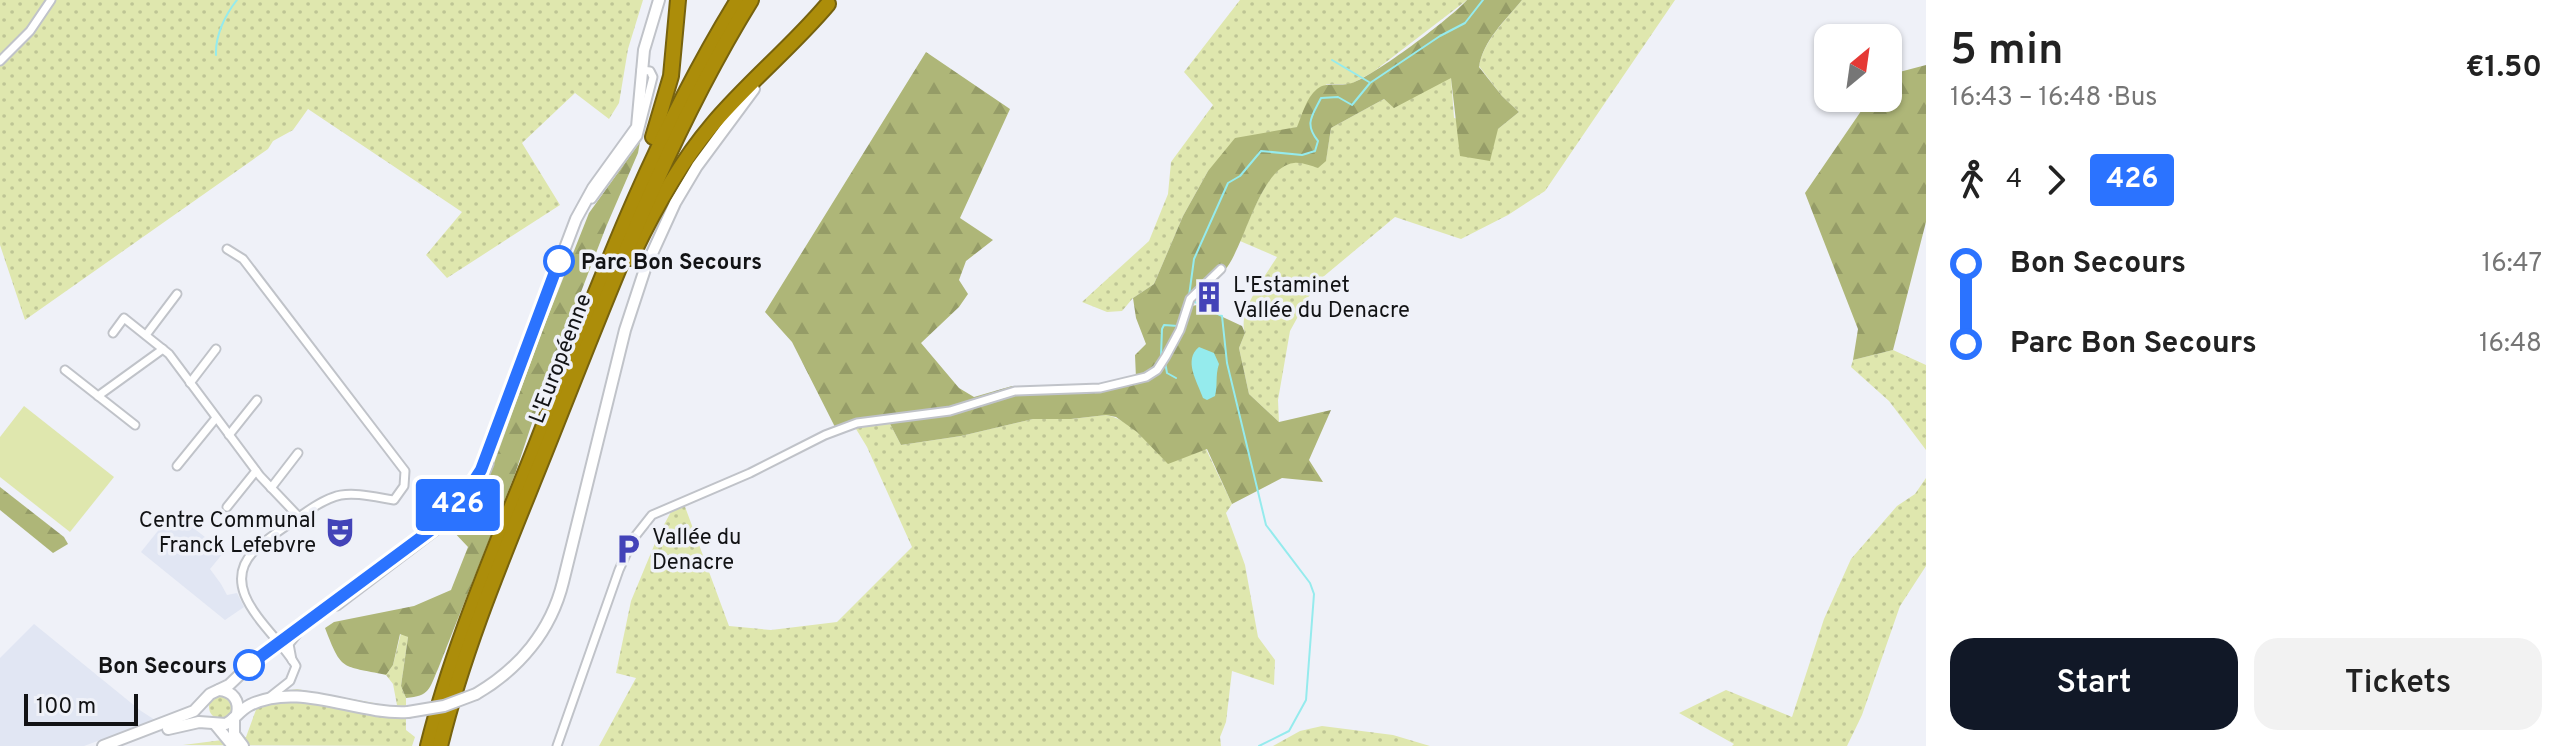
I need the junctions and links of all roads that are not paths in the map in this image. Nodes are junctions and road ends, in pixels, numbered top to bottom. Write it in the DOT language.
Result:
graph roads {
  1 [pos="51,0"];
  2 [pos="659,0"];
  3 [pos="678,0"];
  4 [pos="738,0"];
  5 [pos="751,0"];
  6 [pos="828,4"];
  7 [pos="0,61"];
  8 [pos="641,70"];
  9 [pos="639,188"];
  10 [pos="227,249"];
  11 [pos="1221,269"];
  12 [pos="177,294"];
  13 [pos="546,301"];
  14 [pos="113,333"];
  15 [pos="146,335"];
  16 [pos="163,349"];
  17 [pos="216,349"];
  18 [pos="527,351"];
  19 [pos="65,370"];
  20 [pos="190,383"];
  21 [pos="98,396"];
  22 [pos="257,400"];
  23 [pos="216,418"];
  24 [pos="558,419"];
  25 [pos="135,425"];
  26 [pos="229,435"];
  27 [pos="298,453"];
  28 [pos="177,466"];
  29 [pos="256,471"];
  30 [pos="271,488"];
  31 [pos="227,507"];
  32 [pos="299,517"];
  33 [pos="278,643"];
  34 [pos="292,660"];
  35 [pos="219,690"];
  36 [pos="266,699"];
  37 [pos="204,702"];
  38 [pos="236,716"];
  39 [pos="213,723"];
  40 [pos="103,746"];
  41 [pos="117,746"];
  42 [pos="233,746"];
  43 [pos="243,746"];
  44 [pos="428,746"];
  45 [pos="440,746"];
  46 [pos="557,746"];
  1 -- 7 [label="street"];
  2 -- 8 [label="main road"];
  3 -- 9 [label="highway"];
  4 -- 9 [label="highway, L'Européenne"];
  5 -- 24 [label="highway, L'Européenne"];
  6 -- 24 [label="highway"];
  6 -- 36 [label="main road, bridge"];
  8 -- 13 [label="main road"];
  8 -- 13 [label="street"];
  9 -- 44 [label="highway, L'Européenne"];
  10 -- 32 [label="street"];
  11 -- 46 [label="street"];
  12 -- 15 [label="street"];
  13 -- 18 [label="main road"];
  14 -- 15 [label="street"];
  15 -- 16 [label="street"];
  16 -- 20 [label="street"];
  16 -- 21 [label="street"];
  17 -- 20 [label="street"];
  18 -- 33 [label="main road"];
  18 -- 34 [label="street"];
  19 -- 21 [label="street"];
  20 -- 23 [label="street"];
  21 -- 25 [label="street"];
  22 -- 26 [label="street"];
  23 -- 26 [label="street"];
  23 -- 28 [label="street"];
  24 -- 45 [label="highway, L'Européenne"];
  26 -- 29 [label="street"];
  27 -- 30 [label="street"];
  29 -- 30 [label="street"];
  29 -- 31 [label="street"];
  30 -- 32 [label="street"];
  32 -- 33 [label="street"];
  33 -- 34 [label="street"];
  33 -- 35 [label="main road"];
  34 -- 36 [label="street"];
  35 -- 37 [label="main road"];
  35 -- 38 [label="main road"];
  36 -- 38 [label="main road"];
  37 -- 39 [label="main road"];
  37 -- 40 [label="main road"];
  38 -- 39 [label="main road"];
  38 -- 43 [label="main road"];
  39 -- 41 [label="main road"];
  39 -- 42 [label="main road"];
}
